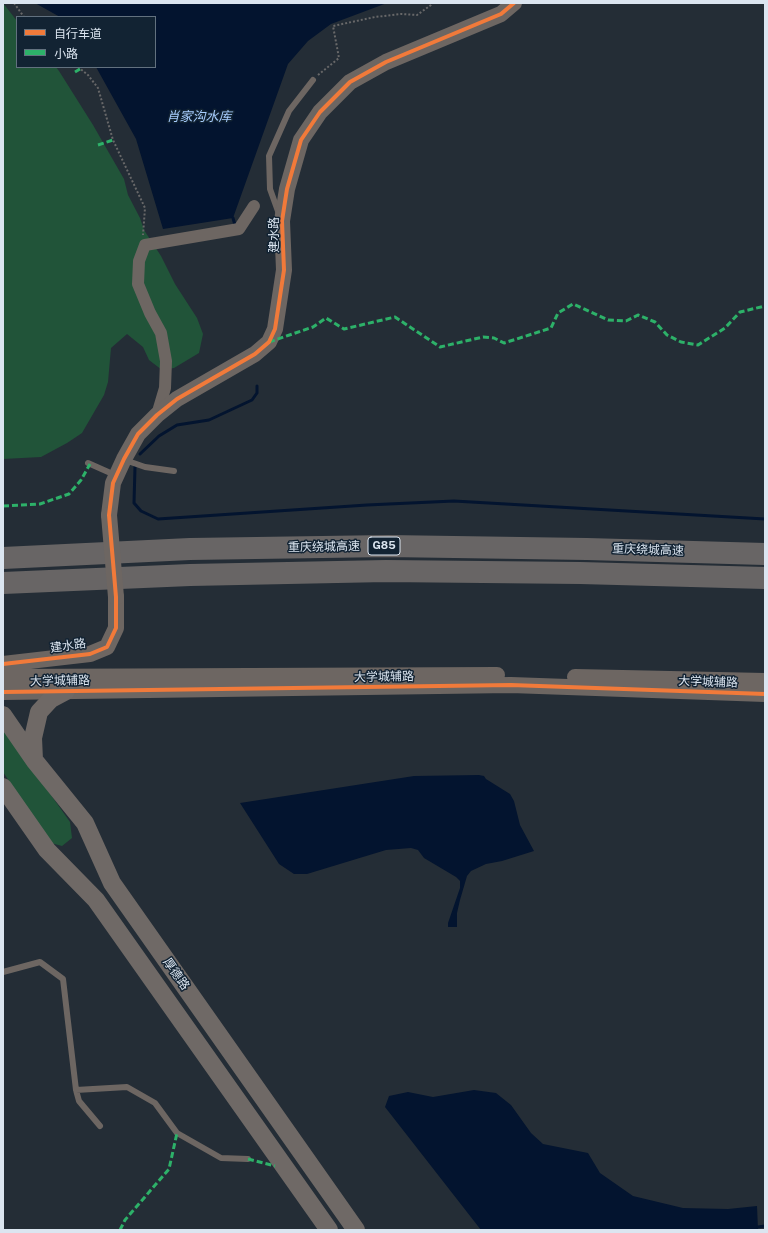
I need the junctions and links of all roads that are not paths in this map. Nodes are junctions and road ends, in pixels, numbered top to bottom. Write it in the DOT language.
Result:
graph roads {
  1 [pos="514,3"];
  2 [pos="313,80"];
  3 [pos="254,206"];
  4 [pos="282,221"];
  5 [pos="157,415"];
  6 [pos="124,459"];
  7 [pos="88,463"];
  8 [pos="174,471"];
  9 [pos="116,476"];
  10 [pos="765,554"];
  11 [pos="3,558"];
  12 [pos="765,578"];
  13 [pos="3,584"];
  14 [pos="3,664"];
  15 [pos="3,677"];
  16 [pos="765,681"];
  17 [pos="66,691"];
  18 [pos="3,692"];
  19 [pos="765,694"];
  20 [pos="3,715"];
  21 [pos="34,760"];
  22 [pos="3,787"];
  23 [pos="3,972"];
  24 [pos="76,1090"];
  25 [pos="100,1126"];
  26 [pos="248,1159"];
  27 [pos="329,1230"];
  28 [pos="356,1230"];
  1 -- 4 [label="street, 建水路"];
  2 -- 4 [label="lane"];
  3 -- 5 [label="street"];
  4 -- 5 [label="street, 建水路"];
  5 -- 6 [label="street, 建水路"];
  6 -- 8 [label="lane"];
  6 -- 9 [label="street, 建水路"];
  7 -- 9 [label="lane"];
  9 -- 14 [label="street, 建水路, bridge"];
  10 -- 11 [label="highway, 重庆绕城高速 / G85"];
  12 -- 13 [label="highway, 重庆绕城高速 / G85"];
  15 -- 16 [label="street, 大学城辅路"];
  17 -- 18 [label="street, 大学城辅路"];
  17 -- 19 [label="street, 大学城辅路"];
  17 -- 21 [label="main road"];
  20 -- 21 [label="main road, 厚德路"];
  21 -- 28 [label="main road, 厚德路"];
  22 -- 27 [label="main road, 厚德路"];
  23 -- 24 [label="lane"];
  24 -- 25 [label="lane"];
  24 -- 26 [label="lane"];
}
